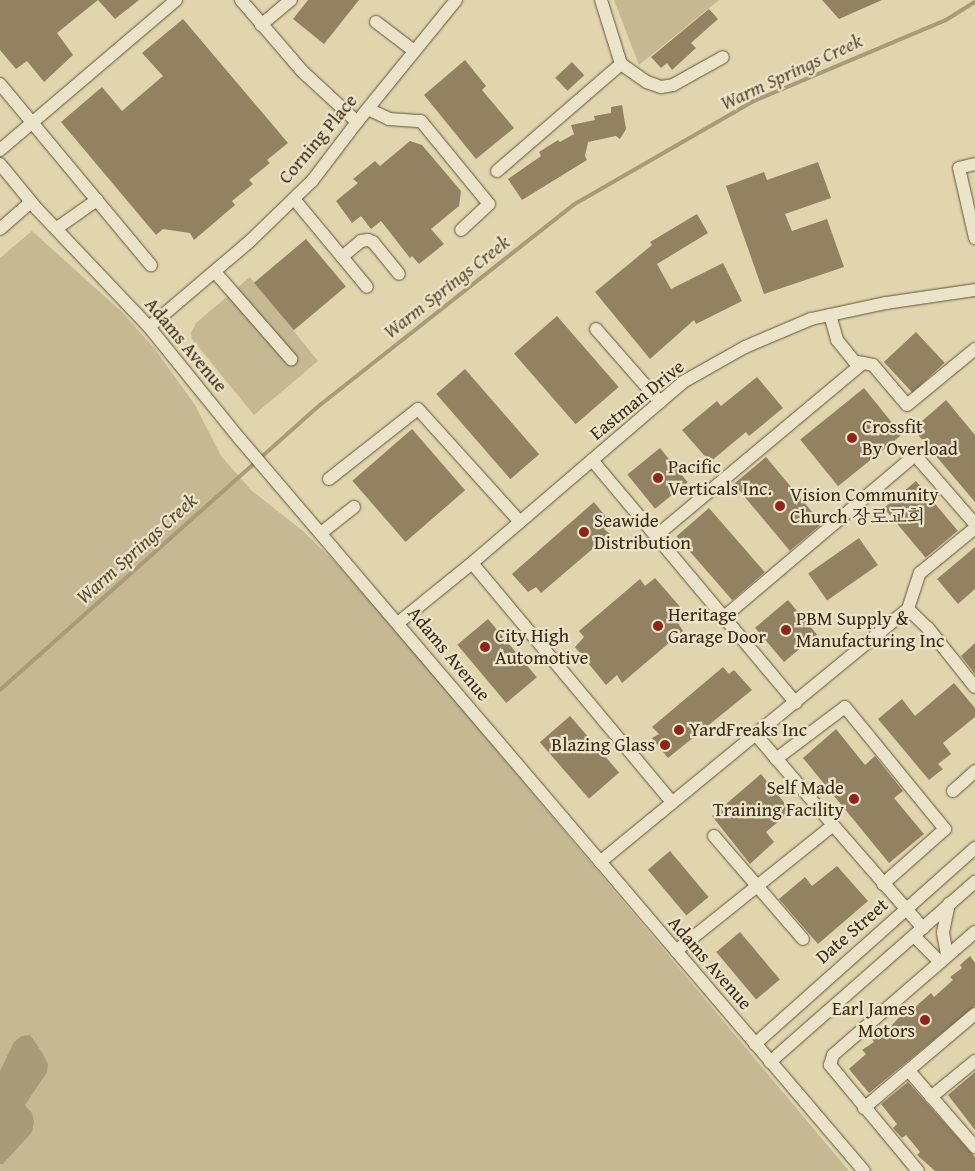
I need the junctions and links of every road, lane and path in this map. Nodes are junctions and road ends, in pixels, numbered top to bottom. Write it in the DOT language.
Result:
graph roads {
  1 [pos="176,0"];
  2 [pos="241,0"];
  3 [pos="291,0"];
  4 [pos="456,0"];
  5 [pos="601,0"];
  6 [pos="376,22"];
  7 [pos="261,25"];
  8 [pos="414,51"];
  9 [pos="723,57"];
  10 [pos="621,64"];
  11 [pos="0,84"];
  12 [pos="368,109"];
  13 [pos="33,122"];
  14 [pos="357,122"];
  15 [pos="0,150"];
  16 [pos="0,164"];
  17 [pos="975,164"];
  18 [pos="497,171"];
  19 [pos="294,199"];
  20 [pos="97,200"];
  21 [pos="31,202"];
  22 [pos="57,228"];
  23 [pos="0,229"];
  24 [pos="460,230"];
  25 [pos="975,238"];
  26 [pos="342,257"];
  27 [pos="151,265"];
  28 [pos="215,272"];
  29 [pos="399,274"];
  30 [pos="367,287"];
  31 [pos="975,290"];
  32 [pos="830,315"];
  33 [pos="149,327"];
  34 [pos="596,329"];
  35 [pos="975,349"];
  36 [pos="291,359"];
  37 [pos="863,363"];
  38 [pos="660,402"];
  39 [pos="592,460"];
  40 [pos="329,479"];
  41 [pos="354,507"];
  42 [pos="520,522"];
  43 [pos="975,524"];
  44 [pos="975,528"];
  45 [pos="321,533"];
  46 [pos="656,536"];
  47 [pos="472,563"];
  48 [pos="908,609"];
  49 [pos="724,617"];
  50 [pos="398,622"];
  51 [pos="975,686"];
  52 [pos="796,703"];
  53 [pos="757,736"];
  54 [pos="776,759"];
  55 [pos="975,771"];
  56 [pos="953,792"];
  57 [pos="672,802"];
  58 [pos="833,825"];
  59 [pos="714,836"];
  60 [pos="975,848"];
  61 [pos="600,862"];
  62 [pos="975,882"];
  63 [pos="883,884"];
  64 [pos="757,887"];
  65 [pos="949,904"];
  66 [pos="905,910"];
  67 [pos="918,932"];
  68 [pos="975,932"];
  69 [pos="803,939"];
  70 [pos="676,951"];
  71 [pos="944,959"];
  72 [pos="975,1014"];
  73 [pos="755,1044"];
  74 [pos="975,1061"];
  75 [pos="770,1062"];
  76 [pos="909,1071"];
  77 [pos="931,1097"];
  78 [pos="864,1108"];
  79 [pos="975,1147"];
  80 [pos="864,1171"];
  81 [pos="918,1171"];
  1 -- 13 [label="street"];
  2 -- 7 [label="street"];
  3 -- 7 [label="street"];
  4 -- 8 [label="street, Corning Place"];
  5 -- 10 [label="street"];
  6 -- 8 [label="street"];
  7 -- 14 [label="street"];
  8 -- 12 [label="street, Corning Place"];
  9 -- 10 [label="street"];
  10 -- 18 [label="street"];
  11 -- 13 [label="street"];
  12 -- 14 [label="street, Corning Place"];
  12 -- 24 [label="street"];
  13 -- 15 [label="street"];
  13 -- 20 [label="street"];
  14 -- 19 [label="street, Corning Place"];
  16 -- 21 [label="street, Adams Avenue"];
  17 -- 25 [label="street"];
  19 -- 26 [label="street"];
  19 -- 28 [label="street, Corning Place"];
  20 -- 22 [label="street"];
  20 -- 27 [label="street"];
  21 -- 22 [label="street, Adams Avenue"];
  21 -- 23 [label="street"];
  22 -- 33 [label="street, Adams Avenue"];
  26 -- 29 [label="street"];
  26 -- 30 [label="street"];
  28 -- 33 [label="street, Corning Place"];
  28 -- 36 [label="street"];
  31 -- 32 [label="street, Eastman Drive"];
  32 -- 37 [label="street"];
  32 -- 38 [label="street, Eastman Drive"];
  33 -- 45 [label="street, Adams Avenue"];
  34 -- 38 [label="street"];
  35 -- 37 [label="street"];
  37 -- 46 [label="street"];
  38 -- 39 [label="street, Eastman Drive"];
  39 -- 42 [label="street, Eastman Drive"];
  39 -- 46 [label="street"];
  40 -- 42 [label="street"];
  41 -- 45 [label="street"];
  42 -- 47 [label="street, Eastman Drive"];
  43 -- 49 [label="street"];
  44 -- 48 [label="street"];
  45 -- 50 [label="street, Adams Avenue"];
  46 -- 49 [label="street"];
  47 -- 50 [label="street, Eastman Drive"];
  47 -- 57 [label="street"];
  48 -- 51 [label="street"];
  48 -- 52 [label="street"];
  49 -- 52 [label="street"];
  50 -- 61 [label="street, Adams Avenue"];
  52 -- 53 [label="street"];
  53 -- 54 [label="street"];
  53 -- 57 [label="street"];
  54 -- 58 [label="street"];
  54 -- 63 [label="street"];
  55 -- 56 [label="street"];
  57 -- 61 [label="street"];
  58 -- 63 [label="street"];
  58 -- 64 [label="street"];
  59 -- 64 [label="street"];
  60 -- 66 [label="street, Date Street"];
  61 -- 70 [label="street, Adams Avenue"];
  62 -- 65 [label="street"];
  63 -- 66 [label="street"];
  64 -- 69 [label="street"];
  64 -- 70 [label="street"];
  65 -- 67 [label="street"];
  65 -- 71 [label="street"];
  66 -- 67 [label="street"];
  66 -- 73 [label="street, Date Street"];
  67 -- 71 [label="street"];
  67 -- 75 [label="street"];
  68 -- 71 [label="street"];
  70 -- 73 [label="street, Adams Avenue"];
  71 -- 78 [label="street"];
  72 -- 76 [label="street"];
  73 -- 75 [label="street, Adams Avenue"];
  74 -- 77 [label="street"];
  75 -- 80 [label="street, Adams Avenue"];
  76 -- 77 [label="street"];
  76 -- 78 [label="street"];
  77 -- 79 [label="street"];
  78 -- 81 [label="street"];
}
